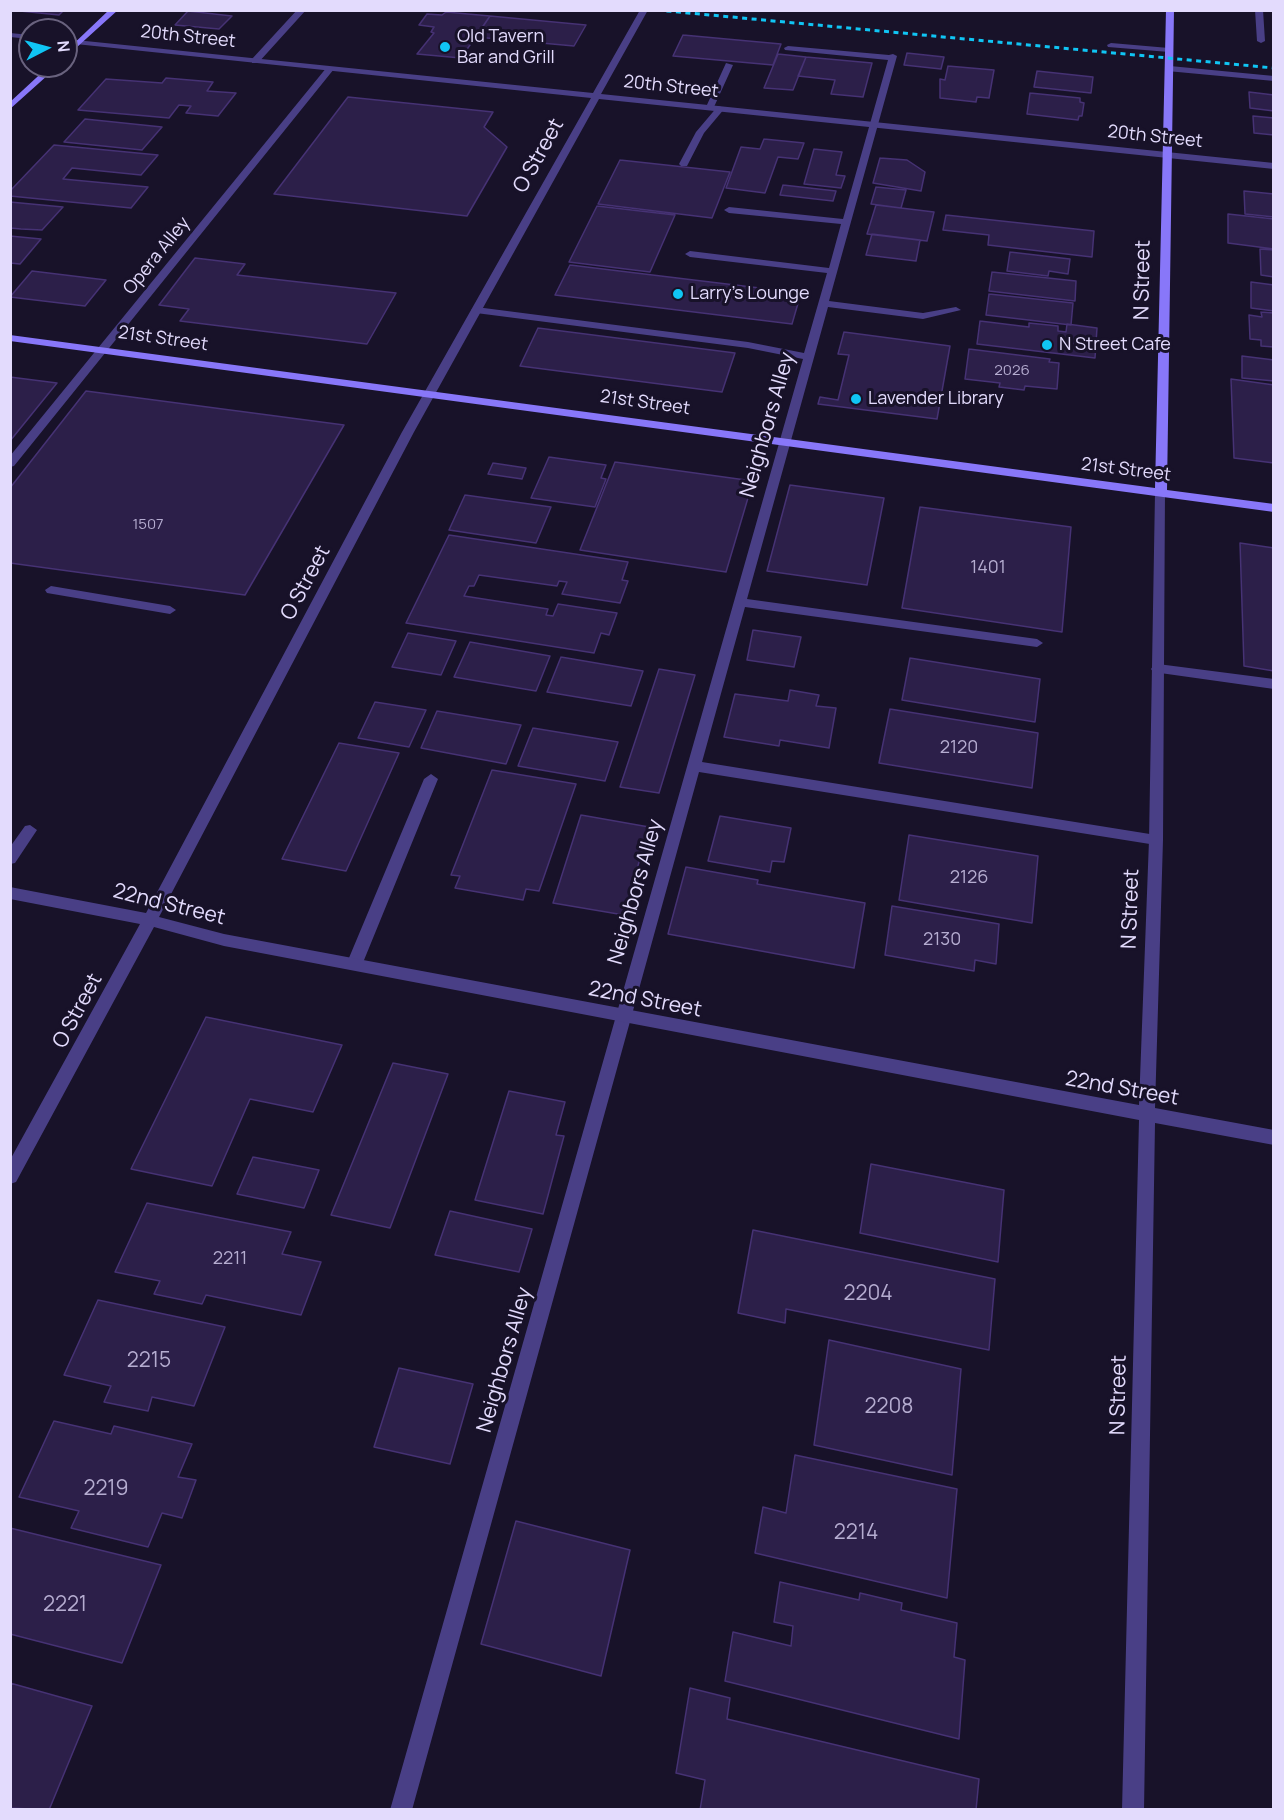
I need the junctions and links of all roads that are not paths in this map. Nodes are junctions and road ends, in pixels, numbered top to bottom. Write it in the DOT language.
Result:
graph roads {
  1 [pos="114,10"];
  2 [pos="302,10"];
  3 [pos="644,10"];
  4 [pos="1170,10"];
  5 [pos="1259,10"];
  6 [pos="1262,41"];
  7 [pos="80,43"];
  8 [pos="1111,45"];
  9 [pos="788,48"];
  10 [pos="1169,51"];
  11 [pos="255,61"];
  12 [pos="729,65"];
  13 [pos="330,69"];
  14 [pos="1170,69"];
  15 [pos="41,78"];
  16 [pos="1274,80"];
  17 [pos="595,96"];
  18 [pos="10,107"];
  19 [pos="710,107"];
  20 [pos="721,108"];
  21 [pos="874,125"];
  22 [pos="1168,155"];
  23 [pos="684,164"];
  24 [pos="1274,166"];
  25 [pos="729,210"];
  26 [pos="846,222"];
  27 [pos="690,254"];
  28 [pos="832,271"];
  29 [pos="823,303"];
  30 [pos="476,310"];
  31 [pos="956,310"];
  32 [pos="10,338"];
  33 [pos="103,349"];
  34 [pos="808,357"];
  35 [pos="430,393"];
  36 [pos="784,440"];
  37 [pos="10,464"];
  38 [pos="1161,493"];
  39 [pos="1274,508"];
  40 [pos="51,591"];
  41 [pos="739,602"];
  42 [pos="170,610"];
  43 [pos="1036,643"];
  44 [pos="1158,669"];
  45 [pos="1274,684"];
  46 [pos="694,766"];
  47 [pos="431,779"];
  48 [pos="30,830"];
  49 [pos="1156,840"];
  50 [pos="10,859"];
  51 [pos="10,893"];
  52 [pos="150,920"];
  53 [pos="354,965"];
  54 [pos="622,1017"];
  55 [pos="1147,1114"];
  56 [pos="1274,1138"];
  57 [pos="10,1177"];
  58 [pos="400,1809"];
  59 [pos="1132,1809"];
  1 -- 7 [label="main road"];
  2 -- 11 [label="street"];
  3 -- 17 [label="street, O Street"];
  4 -- 10 [label="main road, N Street"];
  5 -- 6 [label="street"];
  7 -- 11 [label="street, 20th Street"];
  8 -- 10 [label="street"];
  9 -- 21 [label="street, Neighbors Alley"];
  10 -- 14 [label="main road, N Street"];
  11 -- 13 [label="street, 20th Street"];
  12 -- 19 [label="street"];
  13 -- 17 [label="street, 20th Street"];
  13 -- 33 [label="street, Opera Alley"];
  14 -- 16 [label="street"];
  14 -- 22 [label="main road, N Street"];
  15 -- 18 [label="main road"];
  17 -- 19 [label="street, 20th Street"];
  17 -- 30 [label="street, O Street"];
  19 -- 20 [label="street, 20th Street"];
  20 -- 21 [label="street, 20th Street"];
  20 -- 23 [label="street"];
  21 -- 22 [label="street, 20th Street"];
  21 -- 26 [label="street, Neighbors Alley"];
  22 -- 24 [label="street, 20th Street"];
  22 -- 38 [label="main road, N Street"];
  25 -- 26 [label="street"];
  26 -- 28 [label="street, Neighbors Alley"];
  27 -- 28 [label="street"];
  28 -- 29 [label="street, Neighbors Alley"];
  29 -- 31 [label="street"];
  29 -- 34 [label="street, Neighbors Alley"];
  30 -- 34 [label="street"];
  30 -- 35 [label="street, O Street"];
  32 -- 33 [label="main road, 21st Street"];
  33 -- 35 [label="main road, 21st Street"];
  33 -- 37 [label="street, Opera Alley"];
  34 -- 36 [label="street, Neighbors Alley"];
  35 -- 36 [label="main road, 21st Street"];
  35 -- 52 [label="street, O Street"];
  36 -- 38 [label="main road, 21st Street"];
  36 -- 41 [label="street, Neighbors Alley"];
  38 -- 39 [label="main road, 21st Street"];
  38 -- 44 [label="street, N Street"];
  40 -- 42 [label="street"];
  41 -- 43 [label="street"];
  41 -- 46 [label="street, Neighbors Alley"];
  44 -- 45 [label="street"];
  44 -- 49 [label="street, N Street"];
  46 -- 49 [label="street"];
  46 -- 54 [label="street, Neighbors Alley"];
  47 -- 53 [label="street"];
  48 -- 50 [label="street"];
  49 -- 55 [label="street, N Street"];
  51 -- 52 [label="street, 22nd Street"];
  52 -- 53 [label="street, 22nd Street"];
  52 -- 57 [label="street, O Street"];
  53 -- 54 [label="street, 22nd Street"];
  54 -- 55 [label="street, 22nd Street"];
  54 -- 58 [label="street, Neighbors Alley"];
  55 -- 56 [label="street, 22nd Street"];
  55 -- 59 [label="street, N Street"];
}
